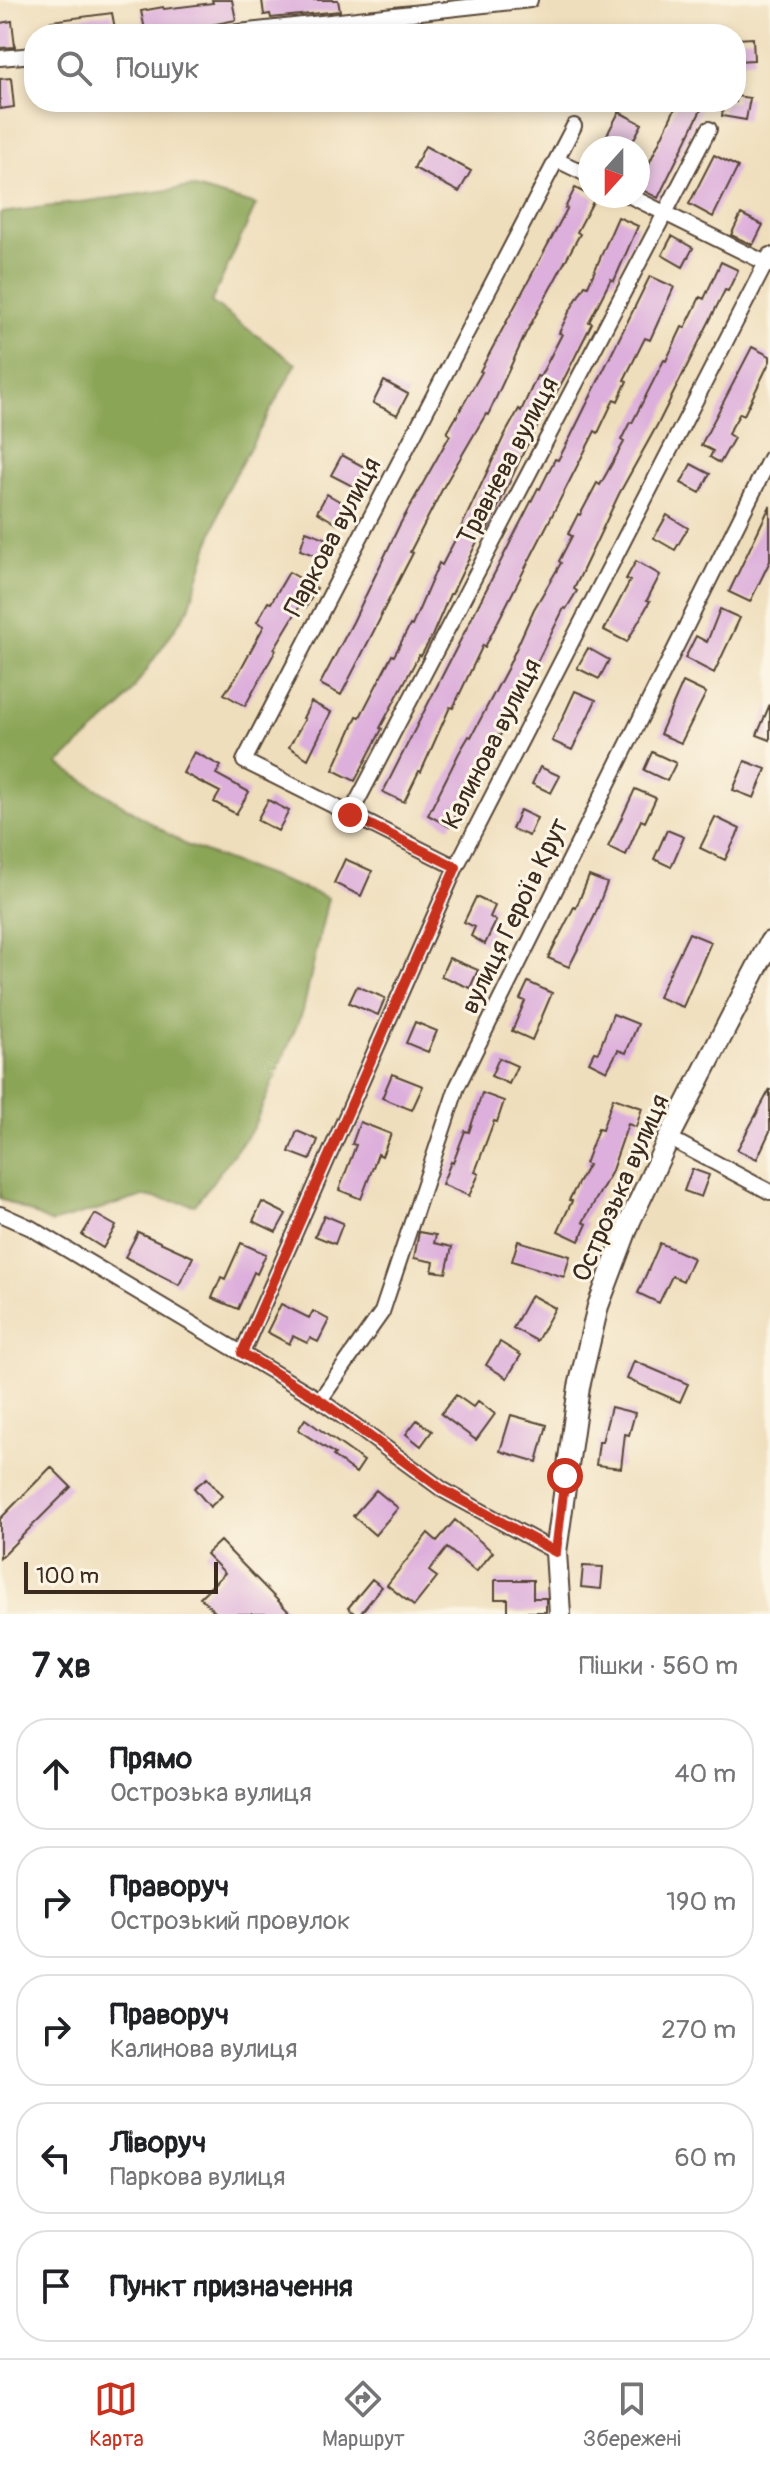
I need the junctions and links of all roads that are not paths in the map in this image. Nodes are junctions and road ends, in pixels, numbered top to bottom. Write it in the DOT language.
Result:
graph roads {
  1 [pos="530,0"];
  2 [pos="312,24"];
  3 [pos="24,56"];
  4 [pos="0,58"];
  5 [pos="574,126"];
  6 [pos="709,129"];
  7 [pos="557,160"];
  8 [pos="578,170"];
  9 [pos="650,206"];
  10 [pos="664,213"];
  11 [pos="769,261"];
  12 [pos="770,458"];
  13 [pos="350,815"];
  14 [pos="456,867"];
  15 [pos="770,942"];
  16 [pos="669,1138"];
  17 [pos="770,1192"];
  18 [pos="0,1214"];
  19 [pos="242,1353"];
  20 [pos="320,1400"];
  21 [pos="556,1552"];
  22 [pos="560,1614"];
  1 -- 2 [label="street"];
  3 -- 4 [label="street"];
  5 -- 7 [label="street, Паркова вулиця"];
  6 -- 10 [label="street, Травнева вулиця"];
  7 -- 8 [label="street"];
  7 -- 13 [label="street, Паркова вулиця"];
  9 -- 10 [label="street"];
  10 -- 11 [label="street"];
  10 -- 13 [label="street, Травнева вулиця"];
  11 -- 14 [label="street, Калинова вулиця"];
  12 -- 20 [label="street, вулиця Героїв Крут"];
  13 -- 14 [label="street, Паркова вулиця"];
  14 -- 19 [label="street, Калинова вулиця"];
  15 -- 16 [label="main road, Острозька вулиця"];
  16 -- 17 [label="street"];
  16 -- 21 [label="main road, Острозька вулиця"];
  18 -- 19 [label="street"];
  19 -- 20 [label="street"];
  20 -- 21 [label="street"];
  21 -- 22 [label="main road, Острозька вулиця"];
}
